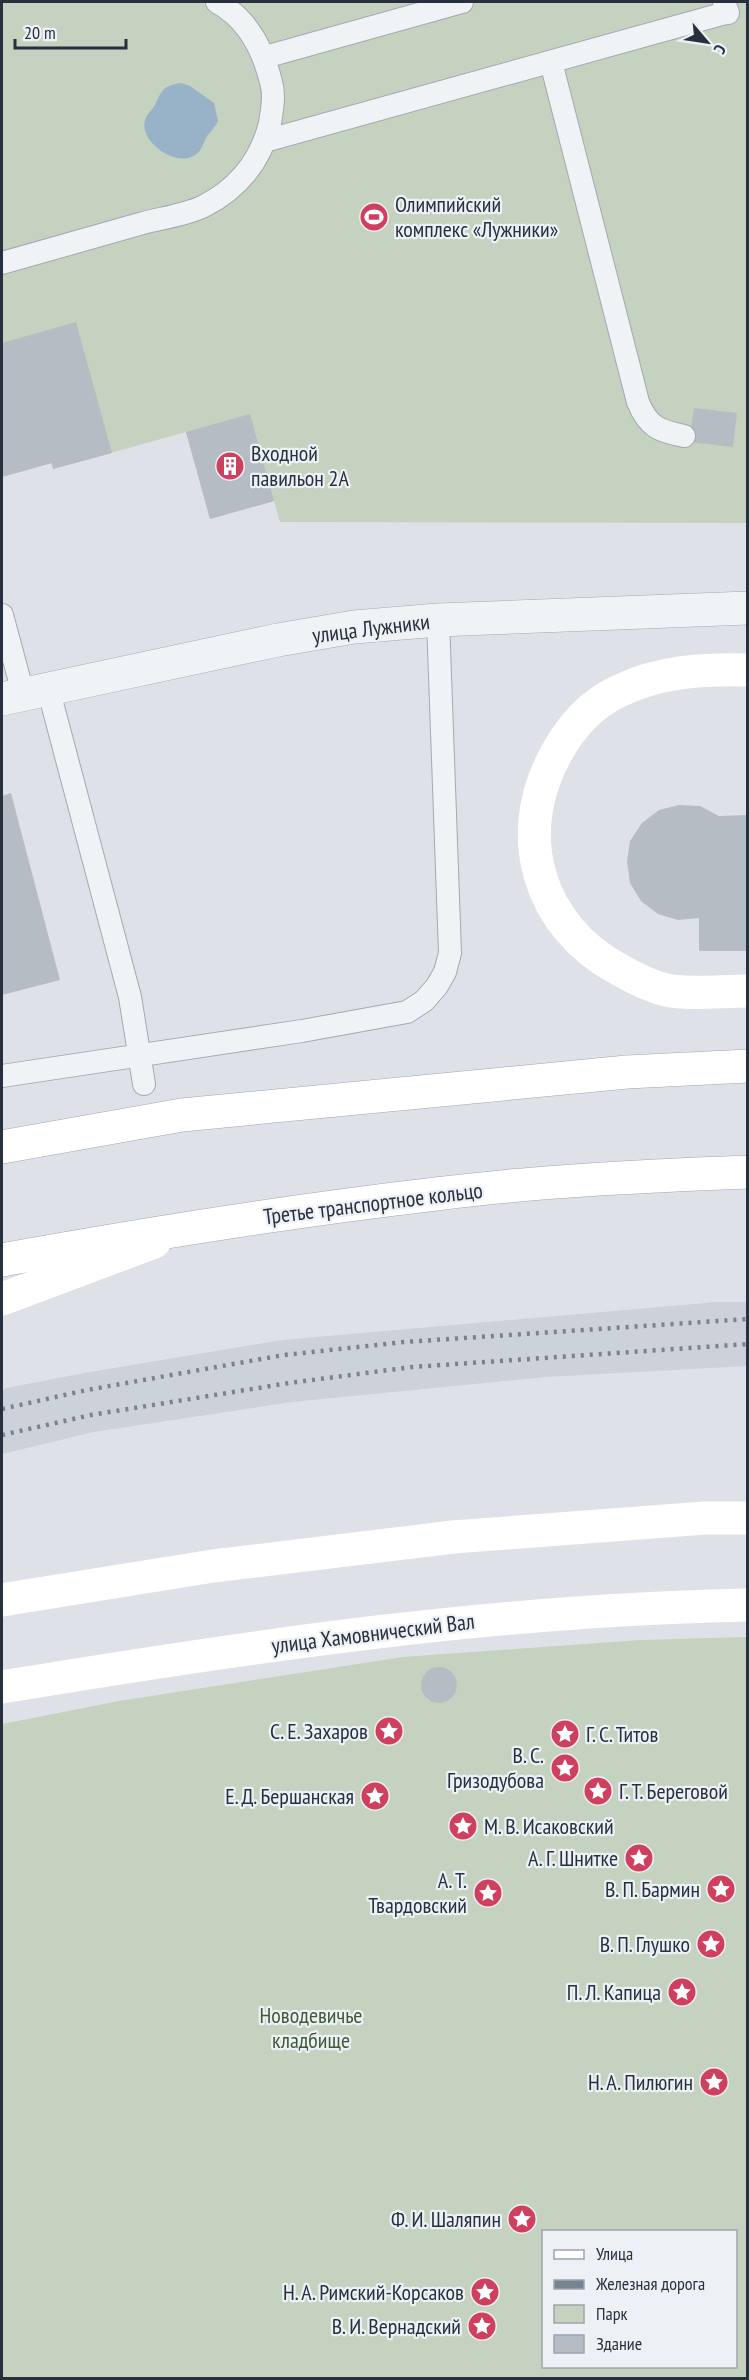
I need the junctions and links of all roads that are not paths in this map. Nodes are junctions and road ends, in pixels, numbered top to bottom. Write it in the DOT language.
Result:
graph roads {
  1 [pos="217,2"];
  2 [pos="462,2"];
  3 [pos="724,2"];
  4 [pos="265,57"];
  5 [pos="551,62"];
  6 [pos="265,141"];
  7 [pos="2,263"];
  8 [pos="684,436"];
  9 [pos="747,608"];
  10 [pos="2,615"];
  11 [pos="438,620"];
  12 [pos="747,670"];
  13 [pos="24,694"];
  14 [pos="747,991"];
  15 [pos="140,1056"];
  16 [pos="747,1066"];
  17 [pos="2,1076"];
  18 [pos="144,1083"];
  19 [pos="2,1147"];
  20 [pos="747,1172"];
  21 [pos="198,1225"];
  22 [pos="2,1260"];
  23 [pos="2,1299"];
  24 [pos="747,1518"];
  25 [pos="2,1600"];
  26 [pos="747,1605"];
  27 [pos="2,1688"];
  1 -- 4 [label="lane"];
  2 -- 4 [label="lane"];
  3 -- 5 [label="lane"];
  4 -- 6 [label="lane"];
  5 -- 6 [label="lane"];
  5 -- 8 [label="lane"];
  6 -- 7 [label="lane"];
  9 -- 11 [label="street, улица Лужники"];
  10 -- 13 [label="lane"];
  11 -- 13 [label="street, улица Лужники"];
  11 -- 15 [label="lane"];
  12 -- 14 [label="main road"];
  13 -- 15 [label="lane"];
  15 -- 17 [label="lane"];
  15 -- 18 [label="lane"];
  16 -- 19 [label="main road"];
  20 -- 21 [label="main road, Третье транспортное кольцо"];
  21 -- 22 [label="main road, Третье транспортное кольцо"];
  21 -- 23 [label="main road"];
  24 -- 25 [label="main road"];
  26 -- 27 [label="main road, улица Хамовнический Вал"];
}
